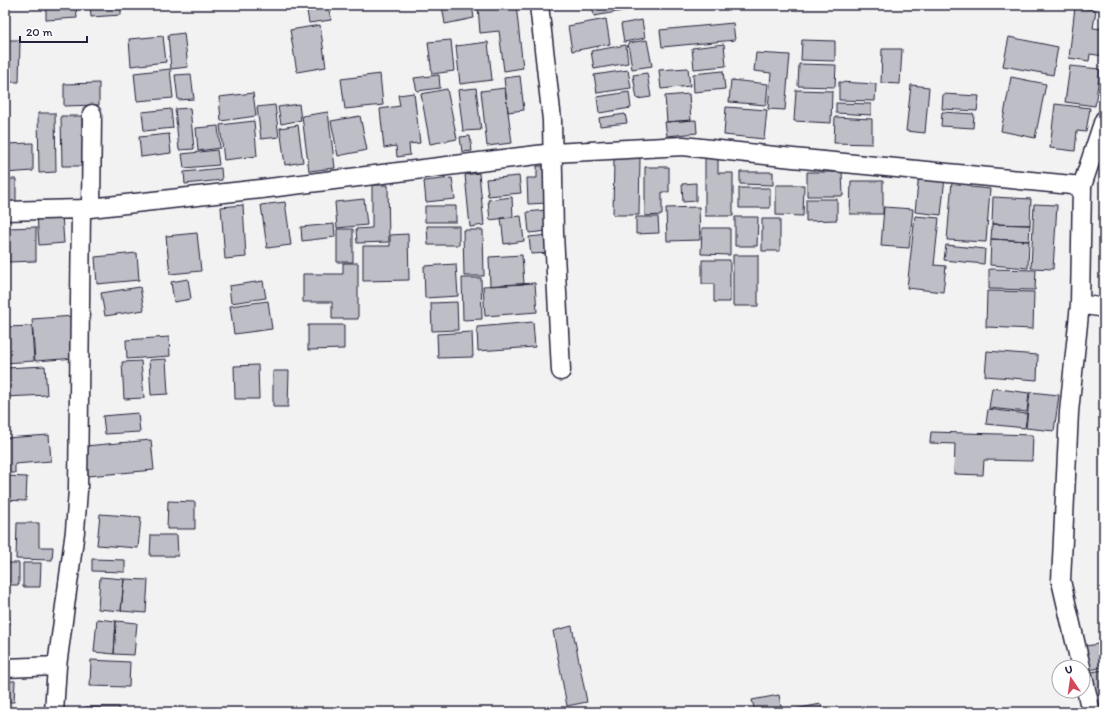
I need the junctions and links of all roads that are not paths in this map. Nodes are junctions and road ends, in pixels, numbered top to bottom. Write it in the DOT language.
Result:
graph roads {
  1 [pos="539,5"];
  2 [pos="92,114"];
  3 [pos="1104,120"];
  4 [pos="553,153"];
  5 [pos="1082,186"];
  6 [pos="86,209"];
  7 [pos="5,211"];
  8 [pos="1080,304"];
  9 [pos="1104,308"];
  10 [pos="561,371"];
  11 [pos="1079,659"];
  12 [pos="57,666"];
  13 [pos="5,668"];
  14 [pos="1089,699"];
  15 [pos="54,712"];
  16 [pos="1092,712"];
  1 -- 4 [label="street"];
  2 -- 6 [label="street"];
  3 -- 5 [label="street"];
  4 -- 5 [label="street"];
  4 -- 6 [label="street"];
  4 -- 10 [label="street"];
  5 -- 8 [label="street"];
  6 -- 7 [label="street"];
  6 -- 12 [label="street"];
  8 -- 9 [label="street"];
  8 -- 11 [label="street"];
  12 -- 13 [label="street"];
  12 -- 15 [label="street"];
  14 -- 16 [label="street"];
}
